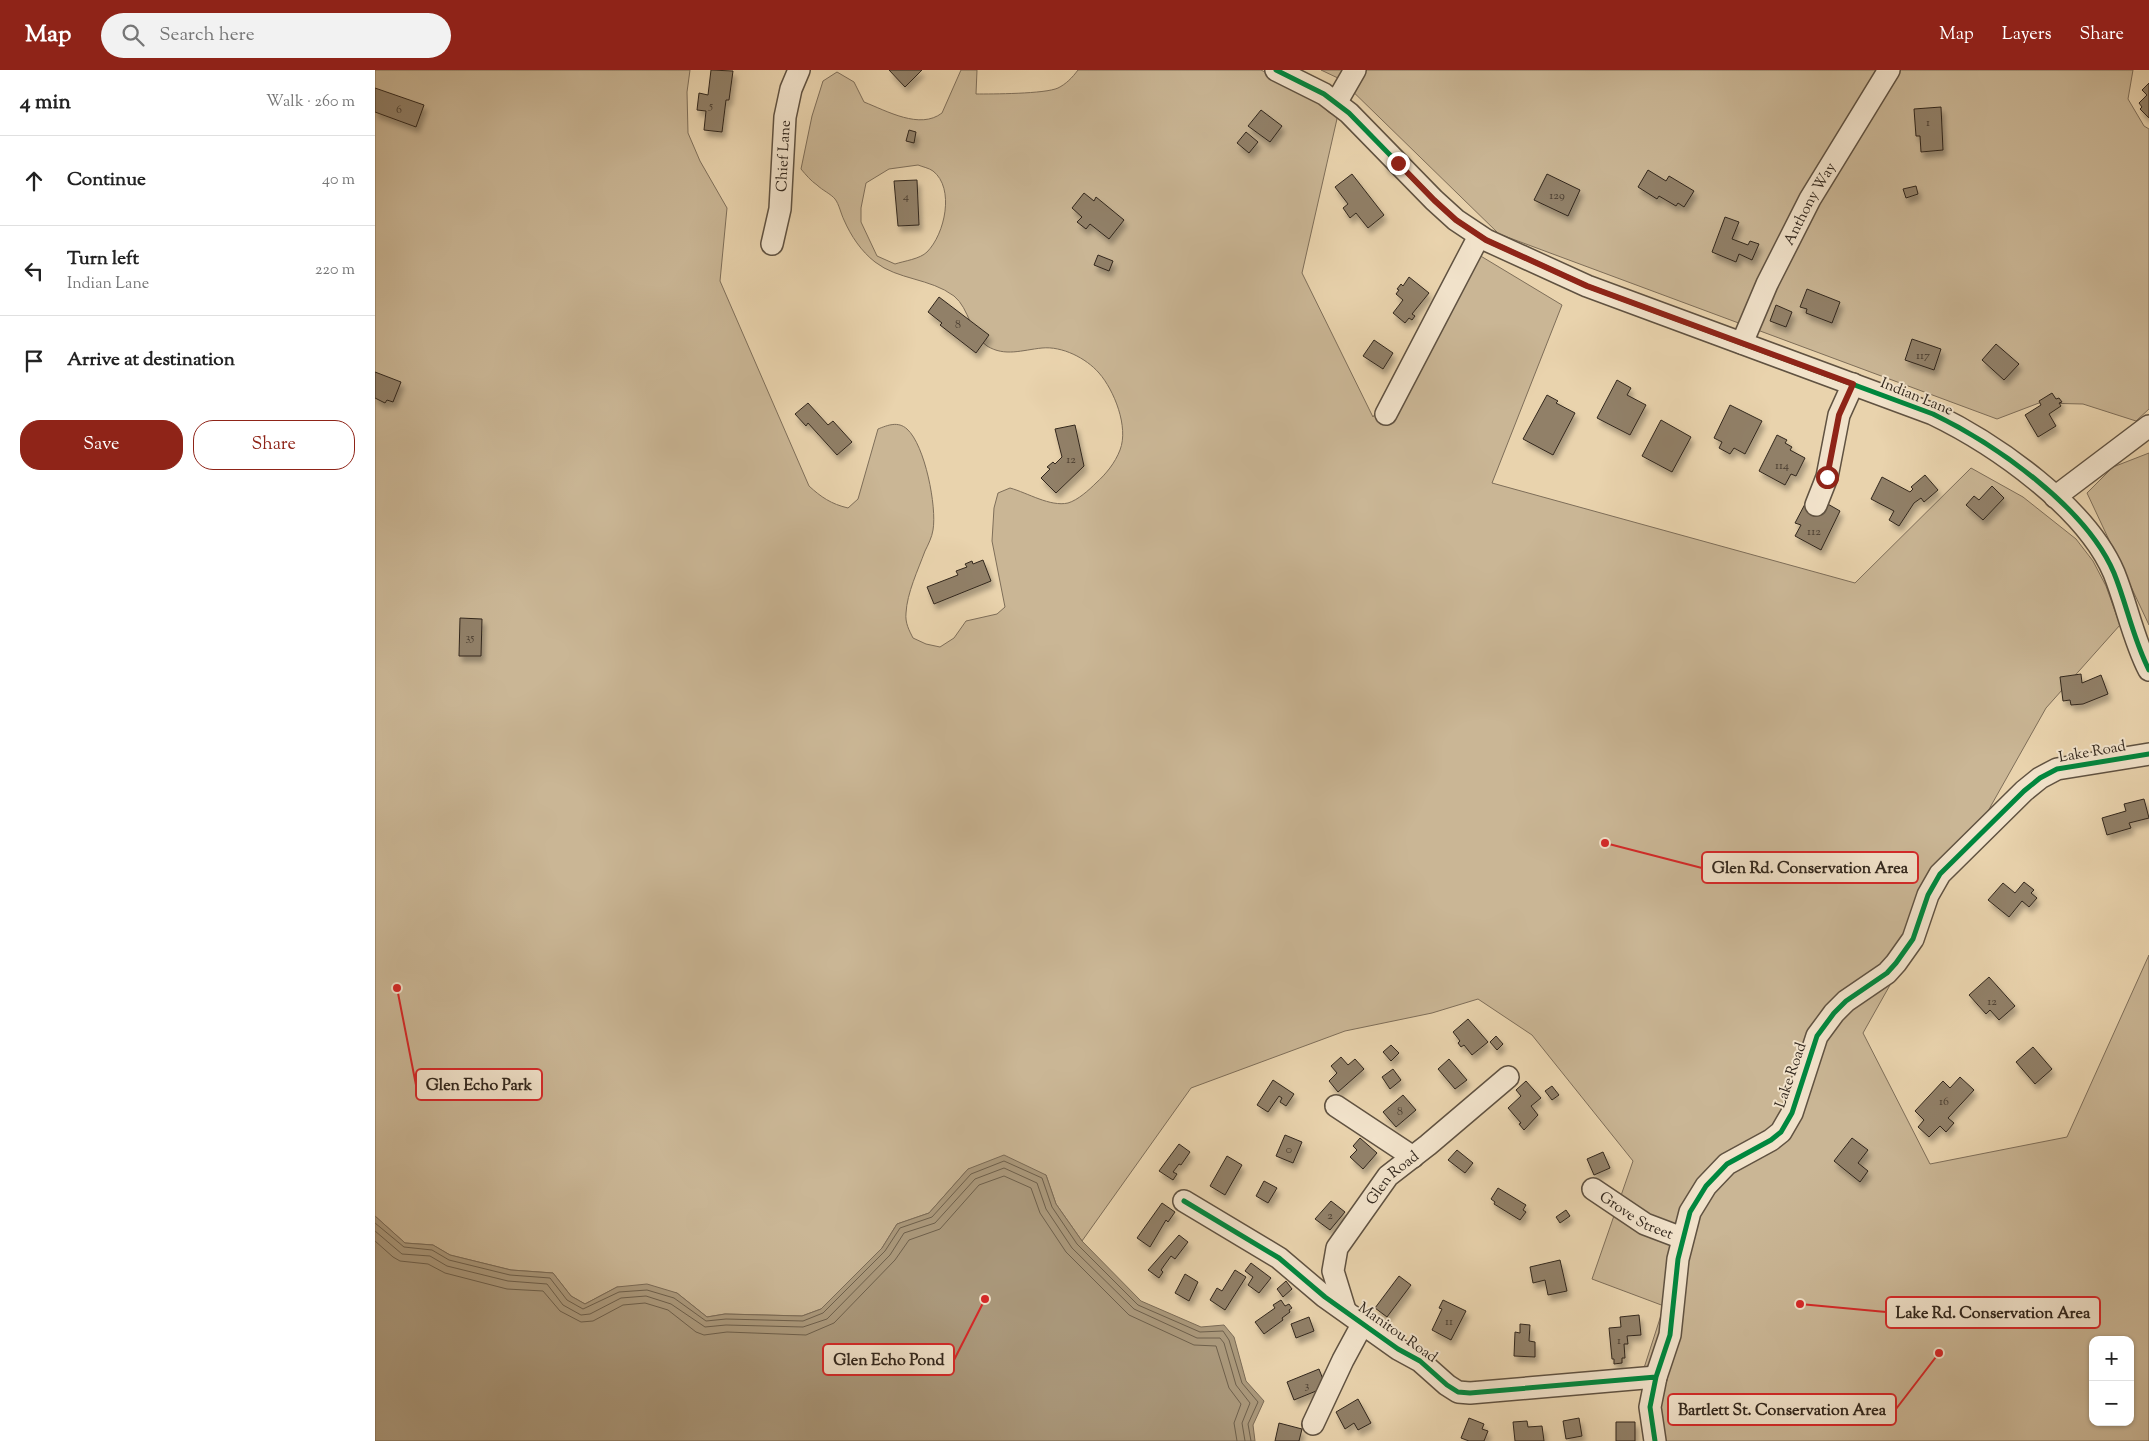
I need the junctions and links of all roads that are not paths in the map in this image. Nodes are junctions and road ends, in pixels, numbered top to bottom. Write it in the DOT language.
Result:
graph roads {
  1 [pos="799,70"];
  2 [pos="1277,70"];
  3 [pos="1355,70"];
  4 [pos="1889,70"];
  5 [pos="1336,103"];
  6 [pos="1479,236"];
  7 [pos="772,244"];
  8 [pos="1742,343"];
  9 [pos="1853,384"];
  10 [pos="1386,414"];
  11 [pos="2149,426"];
  12 [pos="2055,497"];
  13 [pos="1816,505"];
  14 [pos="2149,670"];
  15 [pos="2149,754"];
  16 [pos="1507,1077"];
  17 [pos="1336,1106"];
  18 [pos="1413,1157"];
  19 [pos="1593,1189"];
  20 [pos="1184,1201"];
  21 [pos="1682,1238"];
  22 [pos="1345,1310"];
  23 [pos="1363,1323"];
  24 [pos="1655,1377"];
  25 [pos="1313,1424"];
  26 [pos="1655,1441"];
  1 -- 7 [label="street, Chief Lane"];
  2 -- 5 [label="street, Indian Lane"];
  3 -- 5 [label="street"];
  4 -- 8 [label="street, Anthony Way"];
  5 -- 6 [label="street, Indian Lane"];
  6 -- 8 [label="street, Indian Lane"];
  6 -- 10 [label="street"];
  8 -- 9 [label="street, Indian Lane"];
  9 -- 12 [label="street, Indian Lane"];
  9 -- 13 [label="street"];
  11 -- 12 [label="street"];
  12 -- 14 [label="street, Indian Lane"];
  15 -- 21 [label="street, Lake Road"];
  16 -- 18 [label="street, Glen Road"];
  17 -- 18 [label="street"];
  18 -- 22 [label="street, Glen Road"];
  19 -- 21 [label="street, Grove Street"];
  20 -- 22 [label="street, Manitou Road"];
  21 -- 24 [label="street, Lake Road"];
  22 -- 23 [label="street, Manitou Road"];
  23 -- 24 [label="street, Manitou Road"];
  23 -- 25 [label="street"];
  24 -- 26 [label="street, Lake Road"];
}
